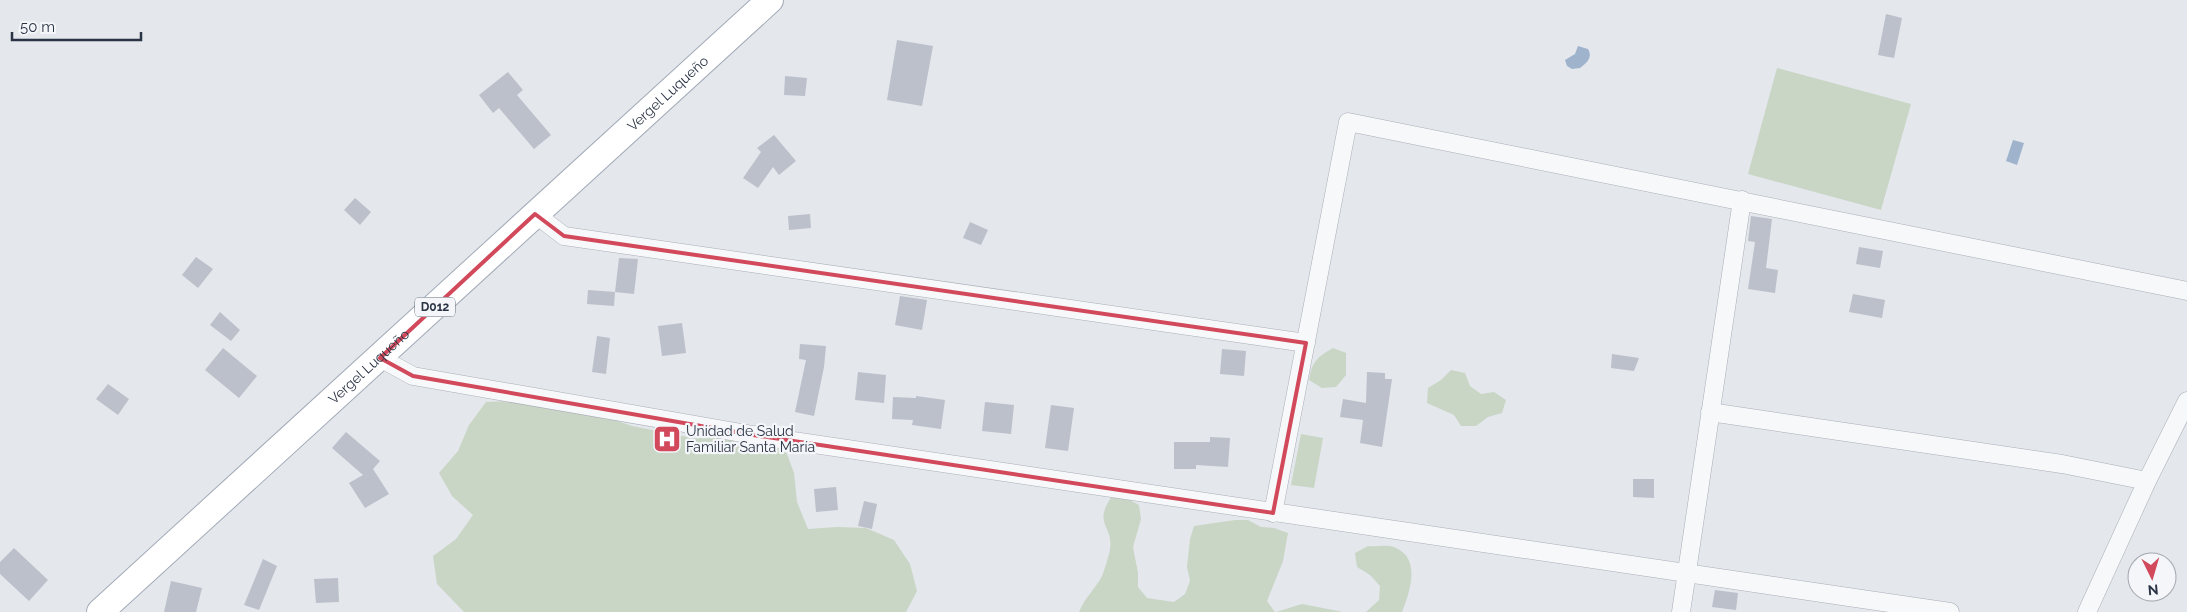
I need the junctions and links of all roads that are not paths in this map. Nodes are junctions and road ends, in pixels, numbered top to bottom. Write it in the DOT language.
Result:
graph roads {
  1 [pos="770,0"];
  2 [pos="1742,200"];
  3 [pos="535,214"];
  4 [pos="2187,291"];
  5 [pos="1306,343"];
  6 [pos="380,358"];
  7 [pos="2187,401"];
  8 [pos="1710,412"];
  9 [pos="2147,481"];
  10 [pos="1273,513"];
  11 [pos="1685,573"];
  12 [pos="100,612"];
  13 [pos="1680,612"];
  14 [pos="1950,612"];
  15 [pos="2087,612"];
  1 -- 3 [label="main road, Vergel Luqueño / D012"];
  2 -- 4 [label="street"];
  2 -- 5 [label="street"];
  2 -- 8 [label="street"];
  3 -- 5 [label="street"];
  3 -- 6 [label="main road, Vergel Luqueño / D012"];
  5 -- 10 [label="street"];
  6 -- 10 [label="street"];
  6 -- 12 [label="main road, Vergel Luqueño / D012"];
  7 -- 9 [label="street"];
  8 -- 9 [label="street"];
  8 -- 11 [label="street"];
  9 -- 15 [label="street"];
  10 -- 11 [label="street"];
  11 -- 13 [label="street"];
  11 -- 14 [label="street"];
}
